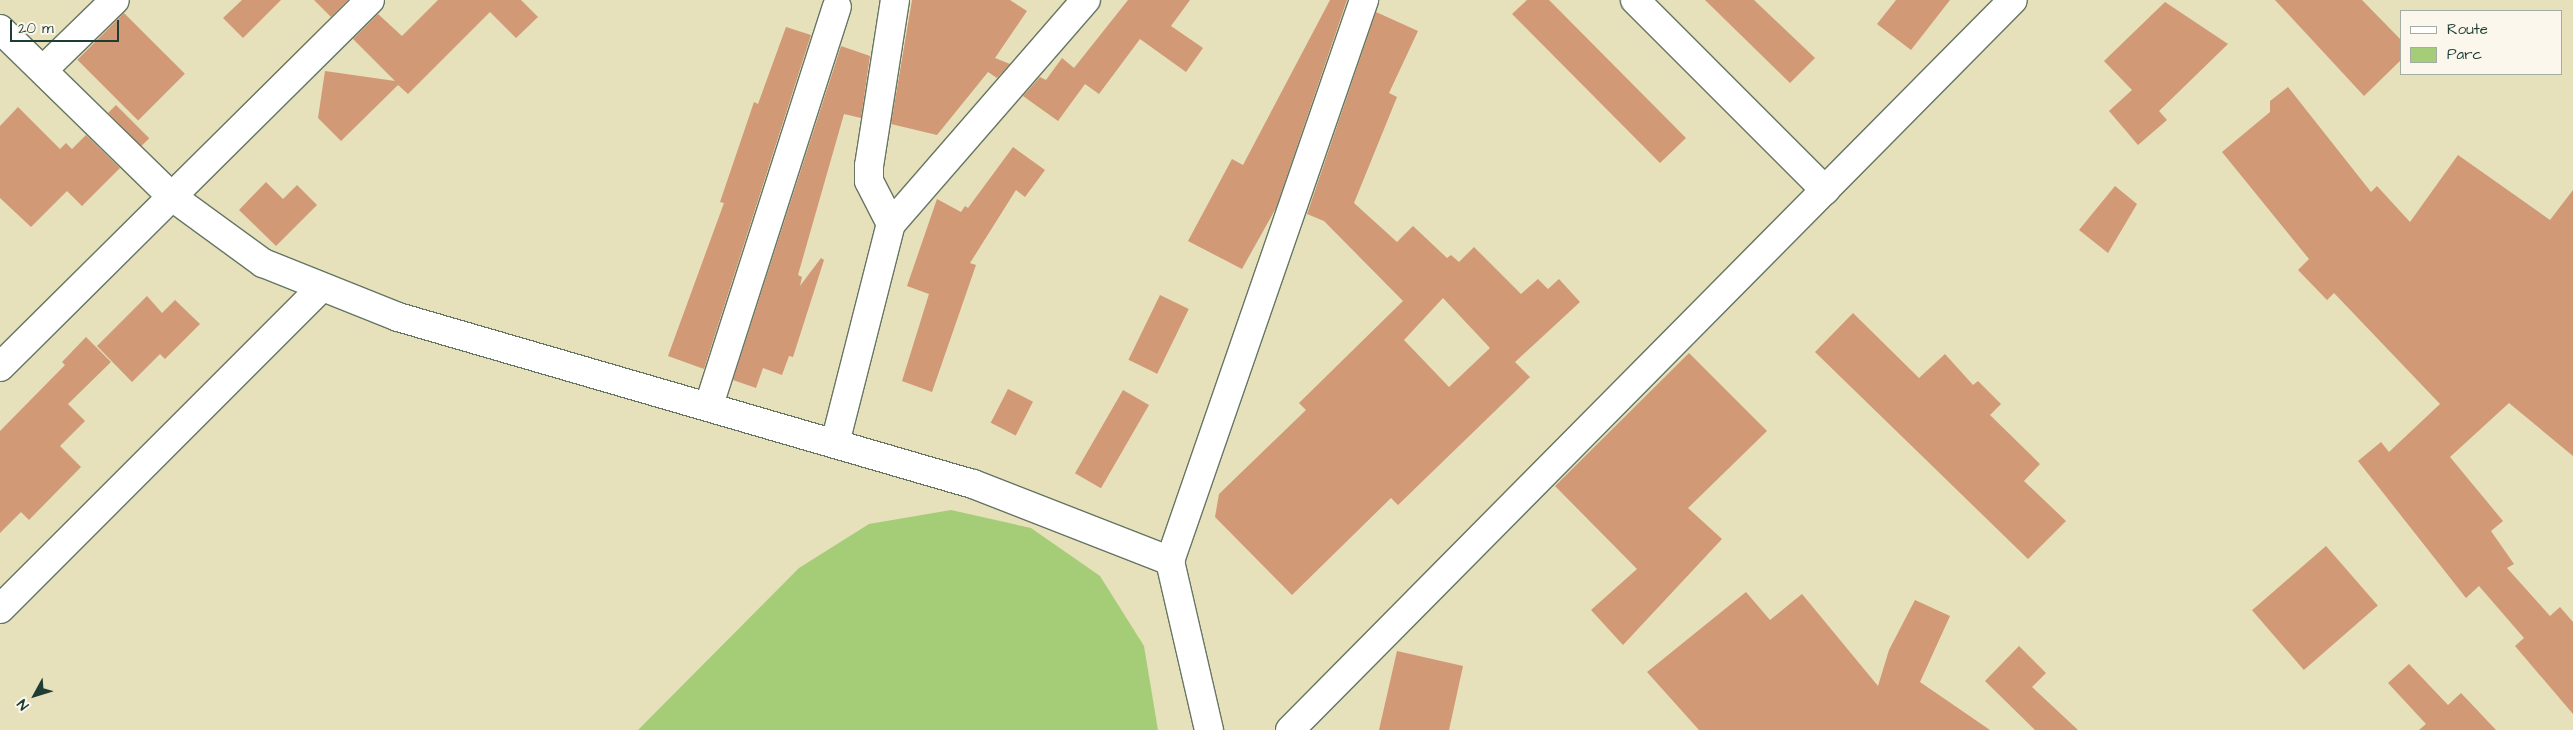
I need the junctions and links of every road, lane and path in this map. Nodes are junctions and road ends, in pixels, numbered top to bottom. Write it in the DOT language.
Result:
graph roads {
  1 [pos="115,0"];
  2 [pos="370,0"];
  3 [pos="895,0"];
  4 [pos="1086,0"];
  5 [pos="1364,0"];
  6 [pos="1635,0"];
  7 [pos="2013,0"];
  8 [pos="837,7"];
  9 [pos="0,28"];
  10 [pos="43,70"];
  11 [pos="1826,190"];
  12 [pos="171,196"];
  13 [pos="891,224"];
  14 [pos="320,288"];
  15 [pos="0,367"];
  16 [pos="709,405"];
  17 [pos="835,443"];
  18 [pos="1170,561"];
  19 [pos="0,609"];
  20 [pos="1210,730"];
  21 [pos="1290,730"];
  1 -- 10 [label="street"];
  2 -- 12 [label="street"];
  3 -- 13 [label="street"];
  4 -- 13 [label="street"];
  5 -- 18 [label="street"];
  6 -- 11 [label="street"];
  7 -- 11 [label="street"];
  8 -- 16 [label="street"];
  9 -- 10 [label="street"];
  10 -- 12 [label="street"];
  11 -- 21 [label="street"];
  12 -- 14 [label="street"];
  12 -- 15 [label="street"];
  13 -- 17 [label="street"];
  14 -- 16 [label="street"];
  14 -- 19 [label="street"];
  16 -- 17 [label="street"];
  17 -- 18 [label="street"];
  18 -- 20 [label="street"];
}
